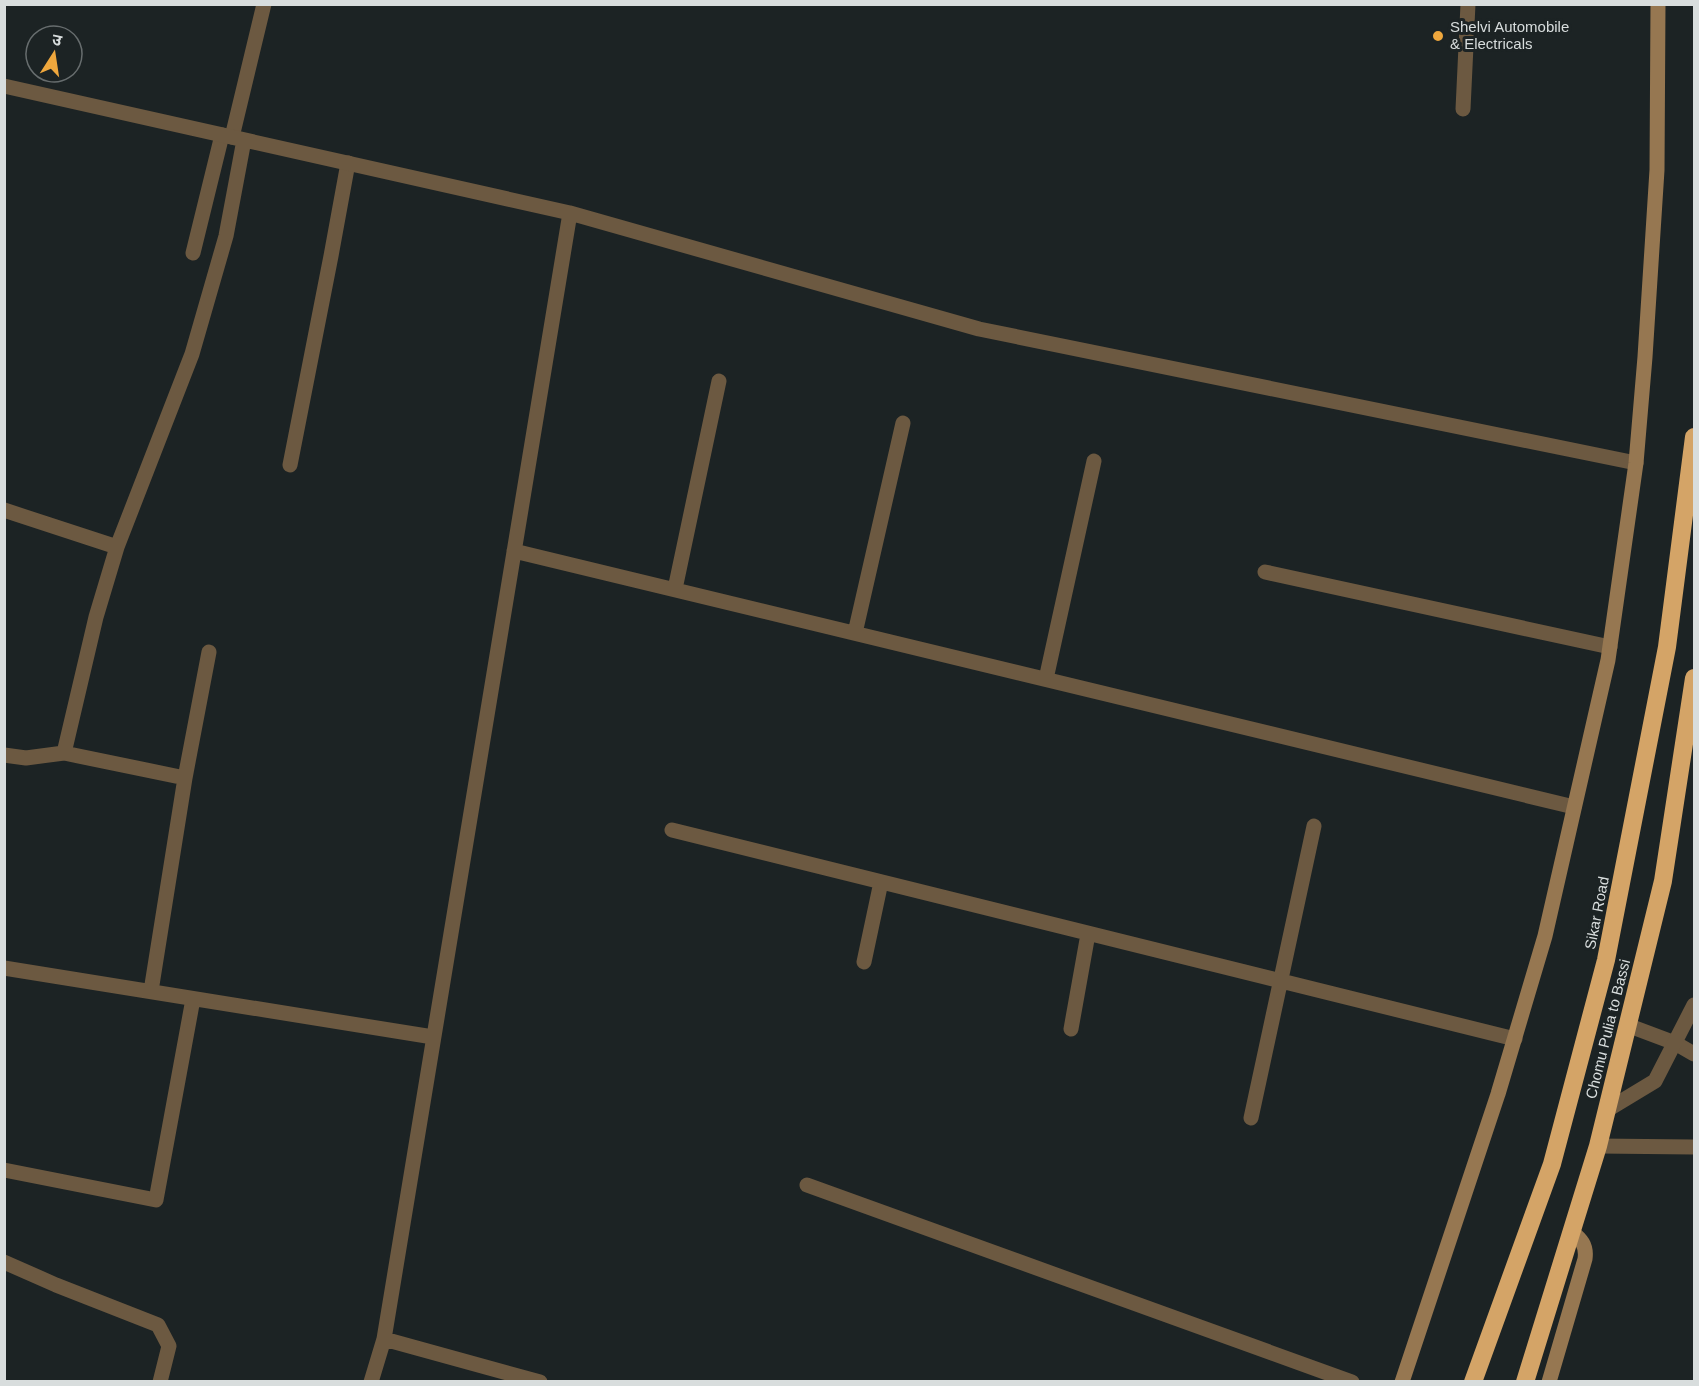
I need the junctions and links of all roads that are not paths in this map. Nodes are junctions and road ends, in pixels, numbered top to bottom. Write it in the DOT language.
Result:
graph roads {
  1 [pos="264,4"];
  2 [pos="1468,4"];
  3 [pos="1658,4"];
  4 [pos="4,86"];
  5 [pos="1463,109"];
  6 [pos="233,137"];
  7 [pos="348,163"];
  8 [pos="570,213"];
  9 [pos="193,253"];
  10 [pos="719,381"];
  11 [pos="903,423"];
  12 [pos="1695,436"];
  13 [pos="1094,461"];
  14 [pos="1636,463"];
  15 [pos="290,465"];
  16 [pos="4,510"];
  17 [pos="117,547"];
  18 [pos="514,550"];
  19 [pos="1265,572"];
  20 [pos="675,589"];
  21 [pos="855,633"];
  22 [pos="1610,647"];
  23 [pos="209,652"];
  24 [pos="1695,678"];
  25 [pos="1046,679"];
  26 [pos="64,753"];
  27 [pos="4,755"];
  28 [pos="185,778"];
  29 [pos="1574,807"];
  30 [pos="1314,826"];
  31 [pos="672,830"];
  32 [pos="881,882"];
  33 [pos="1088,933"];
  34 [pos="864,962"];
  35 [pos="4,968"];
  36 [pos="1281,981"];
  37 [pos="151,991"];
  38 [pos="193,999"];
  39 [pos="1695,1005"];
  40 [pos="1627,1025"];
  41 [pos="1071,1029"];
  42 [pos="434,1037"];
  43 [pos="1515,1039"];
  44 [pos="1675,1043"];
  45 [pos="1695,1054"];
  46 [pos="1607,1110"];
  47 [pos="1251,1118"];
  48 [pos="1598,1146"];
  49 [pos="1695,1147"];
  50 [pos="4,1170"];
  51 [pos="807,1185"];
  52 [pos="1571,1231"];
  53 [pos="4,1262"];
  54 [pos="384,1339"];
  55 [pos="160,1382"];
  56 [pos="371,1382"];
  57 [pos="540,1382"];
  58 [pos="1352,1382"];
  59 [pos="1402,1382"];
  60 [pos="1473,1382"];
  61 [pos="1525,1382"];
  62 [pos="1549,1382"];
  1 -- 6 [label="street"];
  2 -- 5 [label="street"];
  3 -- 14 [label="main road"];
  4 -- 6 [label="street"];
  6 -- 7 [label="street"];
  6 -- 9 [label="street"];
  6 -- 17 [label="street"];
  7 -- 8 [label="street"];
  7 -- 15 [label="street"];
  8 -- 14 [label="street"];
  8 -- 18 [label="street"];
  10 -- 20 [label="street"];
  11 -- 21 [label="street"];
  12 -- 60 [label="highway, Sikar Road"];
  13 -- 25 [label="street"];
  14 -- 22 [label="main road"];
  16 -- 17 [label="street"];
  17 -- 26 [label="street"];
  18 -- 20 [label="street"];
  18 -- 42 [label="street"];
  19 -- 22 [label="street"];
  20 -- 21 [label="street"];
  21 -- 25 [label="street"];
  22 -- 29 [label="main road"];
  23 -- 28 [label="street"];
  24 -- 40 [label="highway, Chomu Pulia to Bassi"];
  25 -- 29 [label="street"];
  26 -- 27 [label="street"];
  26 -- 28 [label="street"];
  28 -- 37 [label="street"];
  29 -- 43 [label="main road"];
  30 -- 36 [label="street"];
  31 -- 32 [label="street"];
  32 -- 33 [label="street"];
  32 -- 34 [label="street"];
  33 -- 36 [label="street"];
  33 -- 41 [label="street"];
  35 -- 37 [label="street"];
  36 -- 43 [label="street"];
  36 -- 47 [label="street"];
  37 -- 38 [label="street"];
  38 -- 42 [label="street"];
  38 -- 50 [label="street"];
  39 -- 44 [label="street"];
  40 -- 44 [label="street"];
  40 -- 46 [label="highway, Chomu Pulia to Bassi"];
  42 -- 54 [label="street"];
  43 -- 59 [label="main road"];
  44 -- 45 [label="street"];
  44 -- 46 [label="street"];
  46 -- 48 [label="highway, Chomu Pulia to Bassi"];
  48 -- 49 [label="street"];
  48 -- 52 [label="highway, Chomu Pulia to Bassi"];
  51 -- 58 [label="street"];
  52 -- 61 [label="highway, Chomu Pulia to Bassi"];
  52 -- 62 [label="main road"];
  53 -- 55 [label="street"];
  54 -- 56 [label="street"];
  54 -- 57 [label="street"];
}
